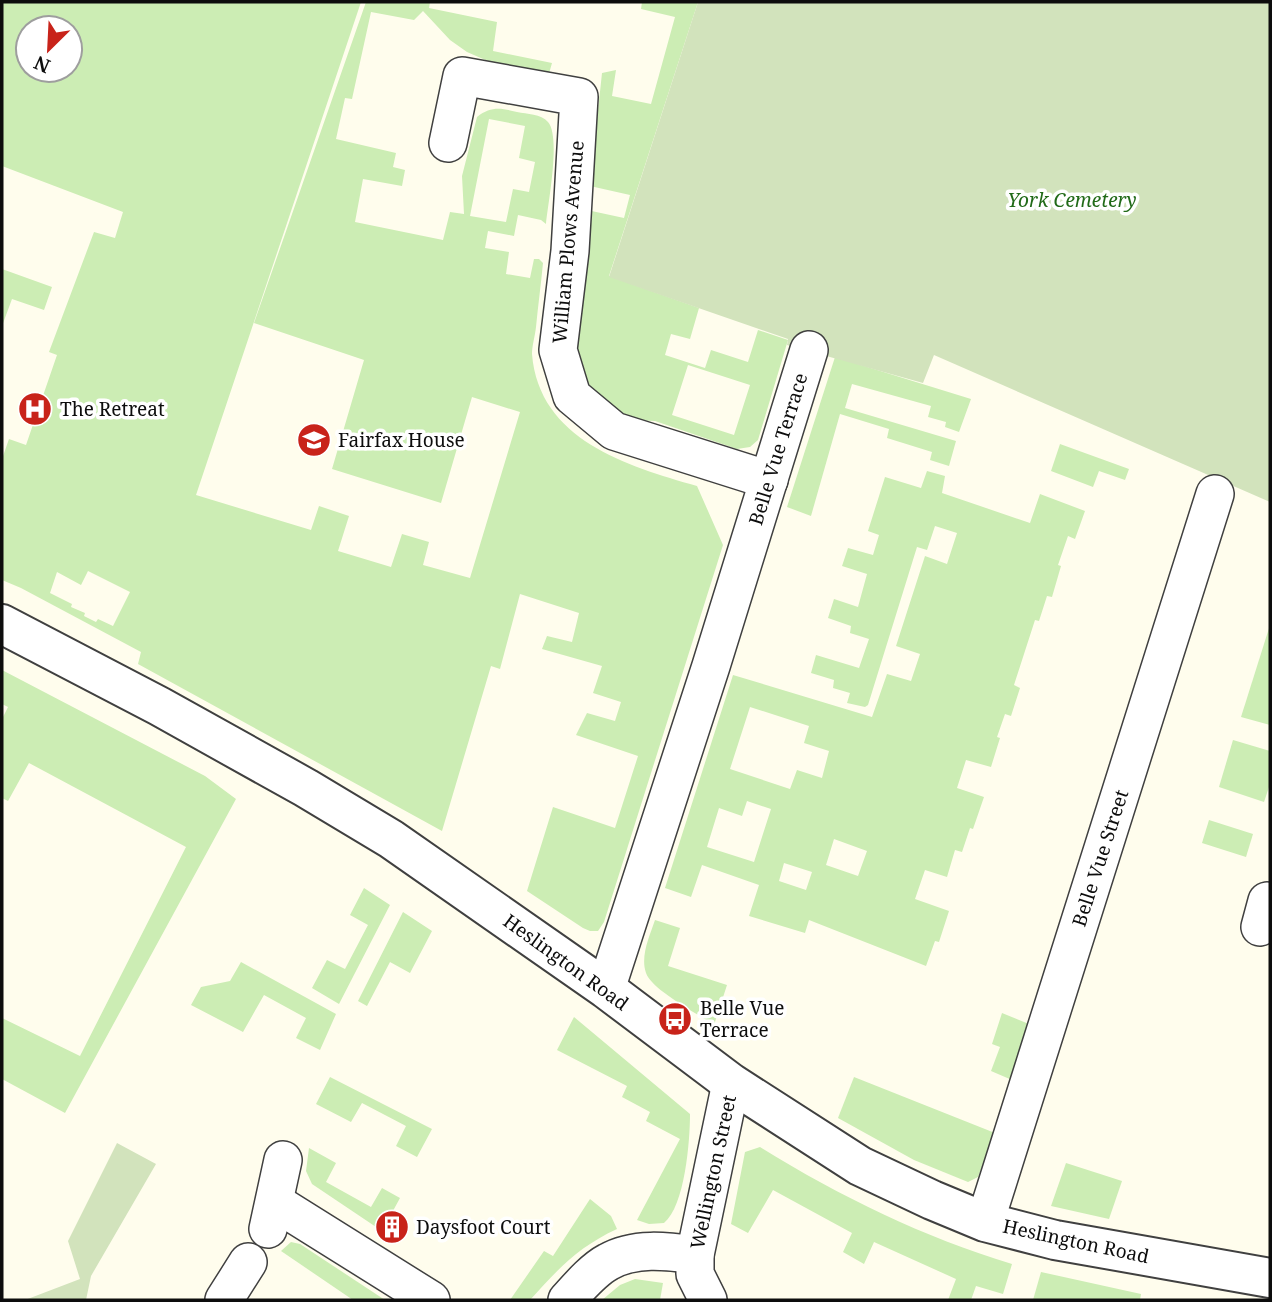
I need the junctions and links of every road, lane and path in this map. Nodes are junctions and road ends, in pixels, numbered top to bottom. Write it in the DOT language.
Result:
graph roads {
  1 [pos="448,143"];
  2 [pos="809,350"];
  3 [pos="769,480"];
  4 [pos="1215,494"];
  5 [pos="2,624"];
  6 [pos="606,989"];
  7 [pos="731,1083"];
  8 [pos="284,1160"];
  9 [pos="985,1222"];
  10 [pos="695,1255"];
  11 [pos="248,1262"];
  12 [pos="1270,1278"];
  13 [pos="224,1300"];
  14 [pos="431,1300"];
  15 [pos="567,1300"];
  16 [pos="708,1300"];
  1 -- 3 [label="street, William Plows Avenue"];
  2 -- 3 [label="street, Belle Vue Terrace"];
  3 -- 6 [label="street, Belle Vue Terrace"];
  4 -- 9 [label="street, Belle Vue Street"];
  5 -- 6 [label="street, Heslington Road"];
  6 -- 7 [label="street, Heslington Road"];
  7 -- 9 [label="street, Heslington Road"];
  7 -- 10 [label="street, Wellington Street"];
  8 -- 14 [label="street"];
  9 -- 12 [label="street, Heslington Road"];
  10 -- 15 [label="street"];
  10 -- 16 [label="street, Wellington Street"];
  11 -- 13 [label="street"];
}
